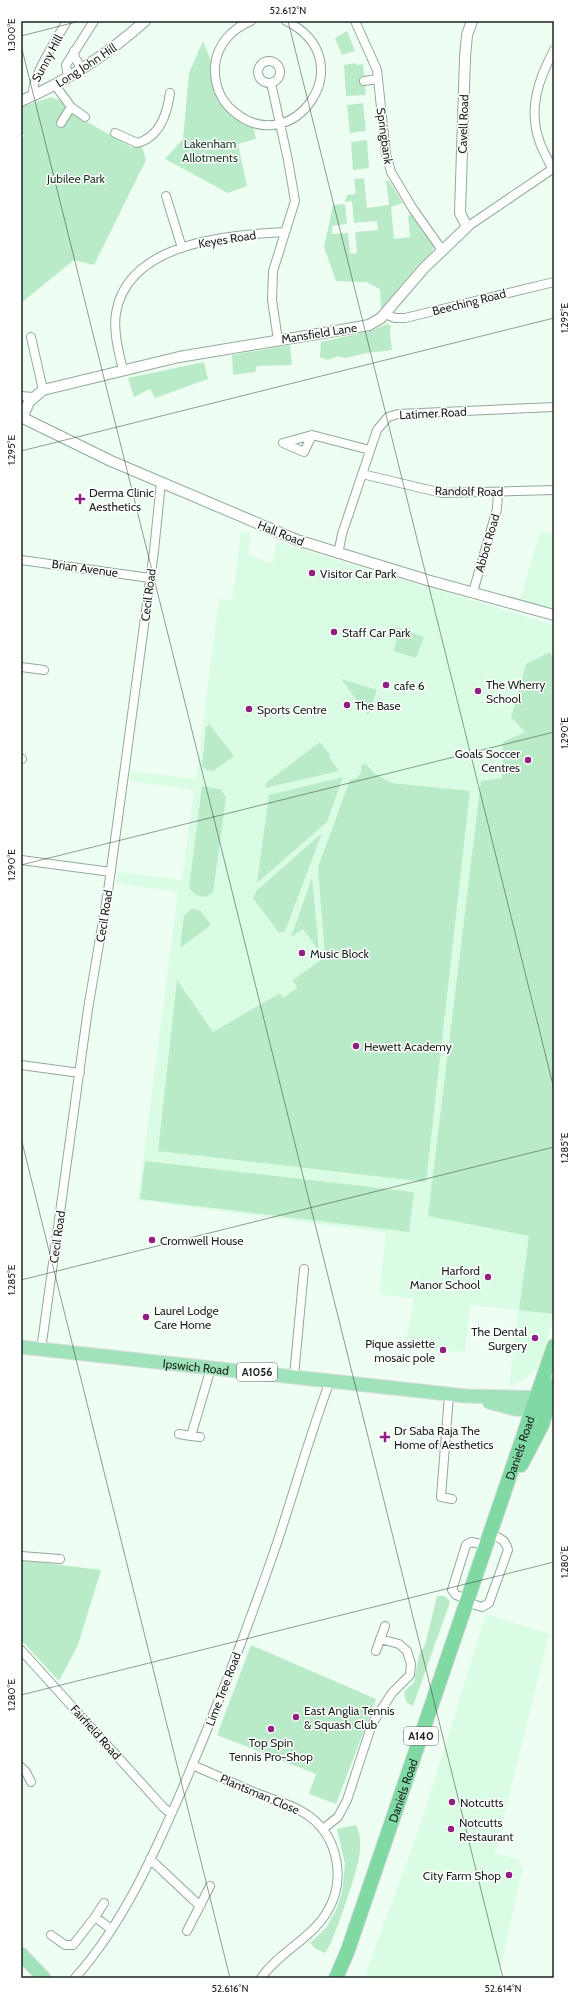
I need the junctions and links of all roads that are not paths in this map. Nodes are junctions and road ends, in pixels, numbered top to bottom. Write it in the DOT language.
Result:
graph roads {
  1 [pos="67,21"];
  2 [pos="94,21"];
  3 [pos="145,21"];
  4 [pos="251,21"];
  5 [pos="286,21"];
  6 [pos="355,21"];
  7 [pos="472,21"];
  8 [pos="554,50"];
  9 [pos="74,51"];
  10 [pos="82,69"];
  11 [pos="68,77"];
  12 [pos="378,79"];
  13 [pos="364,81"];
  14 [pos="271,83"];
  15 [pos="55,85"];
  16 [pos="170,93"];
  17 [pos="33,96"];
  18 [pos="21,101"];
  19 [pos="71,108"];
  20 [pos="85,117"];
  21 [pos="61,122"];
  22 [pos="280,124"];
  23 [pos="115,133"];
  24 [pos="553,168"];
  25 [pos="166,196"];
  26 [pos="467,227"];
  27 [pos="285,232"];
  28 [pos="182,248"];
  29 [pos="442,250"];
  30 [pos="554,282"];
  31 [pos="385,314"];
  32 [pos="31,337"];
  33 [pos="278,340"];
  34 [pos="123,370"];
  35 [pos="43,390"];
  36 [pos="21,396"];
  37 [pos="33,397"];
  38 [pos="554,407"];
  39 [pos="22,418"];
  40 [pos="312,434"];
  41 [pos="370,450"];
  42 [pos="362,474"];
  43 [pos="161,482"];
  44 [pos="554,490"];
  45 [pos="498,492"];
  46 [pos="338,554"];
  47 [pos="21,560"];
  48 [pos="150,578"];
  49 [pos="473,592"];
  50 [pos="554,615"];
  51 [pos="21,667"];
  52 [pos="44,670"];
  53 [pos="21,860"];
  54 [pos="111,872"];
  55 [pos="21,1065"];
  56 [pos="80,1073"];
  57 [pos="304,1269"];
  58 [pos="554,1346"];
  59 [pos="21,1347"];
  60 [pos="41,1350"];
  61 [pos="211,1368"];
  62 [pos="294,1376"];
  63 [pos="330,1381"];
  64 [pos="554,1385"];
  65 [pos="449,1395"];
  66 [pos="546,1404"];
  67 [pos="179,1434"];
  68 [pos="191,1436"];
  69 [pos="200,1437"];
  70 [pos="452,1499"];
  71 [pos="488,1540"];
  72 [pos="21,1556"];
  73 [pos="60,1559"];
  74 [pos="467,1600"];
  75 [pos="385,1626"];
  76 [pos="380,1639"];
  77 [pos="21,1650"];
  78 [pos="376,1651"];
  79 [pos="192,1765"];
  80 [pos="21,1767"];
  81 [pos="31,1782"];
  82 [pos="172,1814"];
  83 [pos="323,1829"];
  84 [pos="150,1858"];
  85 [pos="210,1886"];
  86 [pos="104,1902"];
  87 [pos="200,1906"];
  88 [pos="95,1917"];
  89 [pos="111,1929"];
  90 [pos="187,1931"];
  91 [pos="51,1935"];
  92 [pos="21,1954"];
  93 [pos="21,1965"];
  94 [pos="33,1978"];
  95 [pos="44,1978"];
  96 [pos="75,1978"];
  97 [pos="261,1978"];
  98 [pos="336,1978"];
  1 -- 17 [label="street, Sunny Hill"];
  2 -- 9 [label="street"];
  3 -- 10 [label="street, Long John Hill"];
  4 -- 22 [label="street"];
  5 -- 22 [label="street"];
  6 -- 12 [label="street, Springbank"];
  7 -- 26 [label="street, Cavell Road"];
  8 -- 24 [label="street"];
  9 -- 10 [label="street"];
  9 -- 11 [label="street"];
  10 -- 11 [label="street, Long John Hill"];
  11 -- 15 [label="street, Long John Hill"];
  12 -- 13 [label="street"];
  12 -- 29 [label="street, Springbank"];
  14 -- 22 [label="street"];
  15 -- 17 [label="street, Long John Hill"];
  15 -- 19 [label="street"];
  16 -- 23 [label="street"];
  17 -- 18 [label="street, Long John Hill"];
  19 -- 20 [label="street"];
  19 -- 21 [label="street"];
  22 -- 27 [label="street"];
  24 -- 26 [label="street, Mansfield Lane"];
  25 -- 28 [label="street"];
  26 -- 29 [label="street, Mansfield Lane"];
  27 -- 28 [label="street, Keyes Road"];
  27 -- 33 [label="street"];
  28 -- 34 [label="street, Keyes Road"];
  29 -- 31 [label="street, Mansfield Lane"];
  30 -- 31 [label="street, Beeching Road"];
  31 -- 33 [label="street, Mansfield Lane"];
  32 -- 35 [label="street"];
  33 -- 34 [label="street, Mansfield Lane"];
  34 -- 35 [label="street, Mansfield Lane"];
  35 -- 37 [label="street, Mansfield Lane"];
  36 -- 37 [label="street"];
  37 -- 39 [label="street, Mansfield Lane"];
  38 -- 41 [label="street, Latimer Road"];
  39 -- 43 [label="street, Hall Road"];
  40 -- 41 [label="street"];
  41 -- 42 [label="street, Latimer Road"];
  42 -- 45 [label="street, Randolf Road"];
  42 -- 46 [label="street, Latimer Road"];
  43 -- 46 [label="street, Hall Road"];
  43 -- 48 [label="street, Cecil Road"];
  44 -- 45 [label="street, Randolf Road"];
  45 -- 49 [label="street, Abbot Road"];
  46 -- 49 [label="street, Hall Road"];
  47 -- 48 [label="street, Brian Avenue"];
  48 -- 54 [label="street, Cecil Road"];
  49 -- 50 [label="street, Hall Road"];
  51 -- 52 [label="street"];
  53 -- 54 [label="street"];
  54 -- 56 [label="street, Cecil Road"];
  55 -- 56 [label="street"];
  56 -- 60 [label="street, Cecil Road"];
  57 -- 62 [label="street"];
  58 -- 66 [label="highway"];
  59 -- 60 [label="main road, Ipswich Road / A1056"];
  60 -- 61 [label="main road, Ipswich Road / A1056"];
  61 -- 62 [label="main road, Ipswich Road / A1056"];
  61 -- 68 [label="street"];
  62 -- 63 [label="main road, Ipswich Road / A1056"];
  63 -- 65 [label="main road, Ipswich Road / A1056"];
  63 -- 79 [label="street, Lime Tree Road"];
  64 -- 66 [label="highway"];
  65 -- 66 [label="main road, Ipswich Road / A1056"];
  65 -- 70 [label="street"];
  66 -- 71 [label="highway, Daniels Road / A140"];
  67 -- 68 [label="street"];
  68 -- 69 [label="street"];
  71 -- 74 [label="highway, Daniels Road / A140"];
  71 -- 74 [label="street"];
  71 -- 74 [label="street"];
  72 -- 73 [label="street"];
  74 -- 98 [label="highway, Daniels Road / A140"];
  75 -- 76 [label="street"];
  76 -- 78 [label="street"];
  76 -- 83 [label="street"];
  77 -- 82 [label="street, Fairfield Road"];
  79 -- 82 [label="street, Lime Tree Road"];
  79 -- 83 [label="street, Plantsman Close"];
  80 -- 81 [label="street"];
  82 -- 84 [label="street, Lime Tree Road"];
  83 -- 97 [label="street, Plantsman Close"];
  84 -- 87 [label="street"];
  84 -- 89 [label="street, Lime Tree Road"];
  85 -- 87 [label="street"];
  86 -- 88 [label="street"];
  87 -- 90 [label="street"];
  88 -- 89 [label="street"];
  88 -- 91 [label="street"];
  89 -- 96 [label="street, Lime Tree Road"];
  92 -- 95 [label="main road"];
  93 -- 94 [label="main road"];
}
